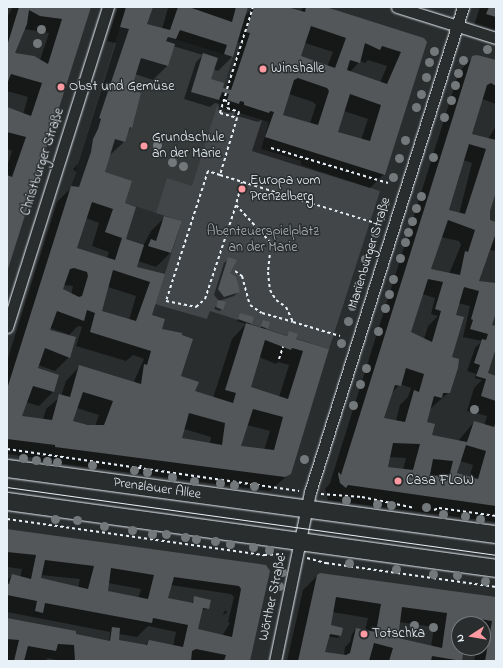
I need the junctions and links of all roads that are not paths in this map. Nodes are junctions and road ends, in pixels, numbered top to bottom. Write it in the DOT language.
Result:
graph roads {
  1 [pos="108,7"];
  2 [pos="396,7"];
  3 [pos="462,7"];
  4 [pos="456,26"];
  5 [pos="496,38"];
  6 [pos="7,327"];
  7 [pos="7,468"];
  8 [pos="7,501"];
  9 [pos="306,508"];
  10 [pos="496,534"];
  11 [pos="300,541"];
  12 [pos="496,568"];
  13 [pos="275,661"];
  1 -- 6 [label="street, Christburger Straße"];
  2 -- 4 [label="street"];
  3 -- 4 [label="street, Marienburger Straße"];
  4 -- 5 [label="street"];
  4 -- 9 [label="street, Marienburger Straße"];
  7 -- 9 [label="main road, Prenzlauer Allee"];
  8 -- 11 [label="main road"];
  9 -- 10 [label="main road, Prenzlauer Allee"];
  9 -- 11 [label="street"];
  11 -- 12 [label="main road"];
  11 -- 13 [label="street, Wörther Straße"];
}
